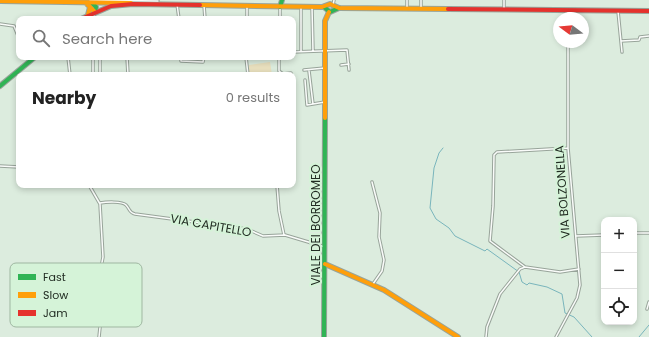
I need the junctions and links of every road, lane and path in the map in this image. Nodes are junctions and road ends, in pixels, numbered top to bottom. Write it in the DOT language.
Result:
graph roads {
  1 [pos="282,0"];
  2 [pos="407,0"];
  3 [pos="421,0"];
  4 [pos="504,0"];
  5 [pos="0,1"];
  6 [pos="17,1"];
  7 [pos="65,1"];
  8 [pos="158,1"];
  9 [pos="86,2"];
  10 [pos="133,4"];
  11 [pos="177,4"];
  12 [pos="204,5"];
  13 [pos="247,6"];
  14 [pos="335,6"];
  15 [pos="281,7"];
  16 [pos="300,7"];
  17 [pos="312,7"];
  18 [pos="406,8"];
  19 [pos="328,9"];
  20 [pos="421,9"];
  21 [pos="504,10"];
  22 [pos="568,11"];
  23 [pos="618,11"];
  24 [pos="649,11"];
  25 [pos="88,15"];
  26 [pos="94,16"];
  27 [pos="179,16"];
  28 [pos="204,16"];
  29 [pos="247,16"];
  30 [pos="280,16"];
  31 [pos="0,24"];
  32 [pos="16,31"];
  33 [pos="649,36"];
  34 [pos="621,41"];
  35 [pos="568,48"];
  36 [pos="301,51"];
  37 [pos="313,51"];
  38 [pos="325,51"];
  39 [pos="296,52"];
  40 [pos="622,52"];
  41 [pos="31,60"];
  42 [pos="68,60"];
  43 [pos="93,60"];
  44 [pos="100,60"];
  45 [pos="127,60"];
  46 [pos="181,60"];
  47 [pos="203,60"];
  48 [pos="246,60"];
  49 [pos="279,60"];
  50 [pos="349,64"];
  51 [pos="341,65"];
  52 [pos="325,68"];
  53 [pos="304,70"];
  54 [pos="349,70"];
  55 [pos="279,71"];
  56 [pos="309,71"];
  57 [pos="17,72"];
  58 [pos="70,72"];
  59 [pos="93,72"];
  60 [pos="100,72"];
  61 [pos="128,72"];
  62 [pos="248,72"];
  63 [pos="16,73"];
  64 [pos="305,80"];
  65 [pos="0,86"];
  66 [pos="325,102"];
  67 [pos="313,104"];
  68 [pos="568,148"];
  69 [pos="0,166"];
  70 [pos="16,167"];
  71 [pos="372,182"];
  72 [pos="91,188"];
  73 [pos="277,188"];
  74 [pos="100,202"];
  75 [pos="637,233"];
  76 [pos="649,233"];
  77 [pos="284,235"];
  78 [pos="601,235"];
  79 [pos="576,236"];
  80 [pos="325,247"];
  81 [pos="102,263"];
  82 [pos="325,264"];
  83 [pos="525,267"];
  84 [pos="579,269"];
  85 [pos="373,284"];
  86 [pos="649,302"];
  87 [pos="647,309"];
  88 [pos="100,327"];
  89 [pos="99,337"];
  90 [pos="324,337"];
  91 [pos="458,337"];
  92 [pos="486,337"];
  93 [pos="556,337"];
  1 -- 15 [label="main road"];
  2 -- 18 [label="street"];
  3 -- 20 [label="street"];
  4 -- 21 [label="street"];
  5 -- 6 [label="main road"];
  6 -- 7 [label="main road"];
  7 -- 9 [label="main road"];
  8 -- 9 [label="street"];
  9 -- 10 [label="main road"];
  9 -- 25 [label="main road"];
  9 -- 26 [label="main road"];
  10 -- 11 [label="main road"];
  10 -- 26 [label="main road"];
  11 -- 12 [label="main road"];
  11 -- 27 [label="street"];
  12 -- 13 [label="main road"];
  12 -- 28 [label="street"];
  13 -- 15 [label="main road"];
  13 -- 29 [label="street"];
  14 -- 18 [label="main road"];
  14 -- 19 [label="main road"];
  14 -- 19 [label="main road"];
  15 -- 16 [label="main road"];
  15 -- 30 [label="street"];
  16 -- 17 [label="main road"];
  16 -- 36 [label="street"];
  17 -- 19 [label="main road"];
  17 -- 37 [label="street"];
  18 -- 20 [label="main road"];
  19 -- 38 [label="main road, VIALE DEI BORROMEO"];
  20 -- 21 [label="main road"];
  21 -- 22 [label="main road"];
  22 -- 23 [label="main road"];
  23 -- 24 [label="main road"];
  23 -- 34 [label="street"];
  25 -- 26 [label="main road"];
  31 -- 32 [label="street"];
  33 -- 34 [label="street"];
  34 -- 40 [label="street"];
  35 -- 68 [label="street, VIA BOLZONELLA"];
  36 -- 37 [label="street"];
  36 -- 39 [label="street"];
  37 -- 38 [label="street"];
  38 -- 50 [label="street"];
  38 -- 52 [label="main road, VIALE DEI BORROMEO"];
  41 -- 57 [label="main road"];
  42 -- 58 [label="street"];
  43 -- 59 [label="street"];
  44 -- 60 [label="street"];
  45 -- 61 [label="street"];
  46 -- 47 [label="street"];
  48 -- 62 [label="street"];
  49 -- 55 [label="street"];
  50 -- 51 [label="street"];
  50 -- 54 [label="street"];
  52 -- 53 [label="street"];
  52 -- 66 [label="main road, VIALE DEI BORROMEO"];
  56 -- 67 [label="street"];
  63 -- 65 [label="main road"];
  64 -- 67 [label="street"];
  66 -- 67 [label="street"];
  66 -- 80 [label="main road, VIALE DEI BORROMEO"];
  68 -- 79 [label="street, VIA BOLZONELLA"];
  68 -- 83 [label="street"];
  69 -- 70 [label="street"];
  71 -- 85 [label="street"];
  72 -- 74 [label="street"];
  73 -- 77 [label="street"];
  74 -- 77 [label="street, VIA CAPITELLO"];
  74 -- 81 [label="street"];
  75 -- 76 [label="street"];
  77 -- 80 [label="street, VIA CAPITELLO"];
  78 -- 79 [label="street"];
  79 -- 84 [label="street, VIA BOLZONELLA"];
  80 -- 82 [label="main road, VIALE DEI BORROMEO"];
  82 -- 85 [label="main road"];
  82 -- 90 [label="main road, VIALE DEI BORROMEO"];
  83 -- 84 [label="street"];
  83 -- 92 [label="street"];
  84 -- 93 [label="street, VIA BOLZONELLA"];
  85 -- 91 [label="main road"];
  86 -- 87 [label="street"];
  88 -- 89 [label="street"];
}
